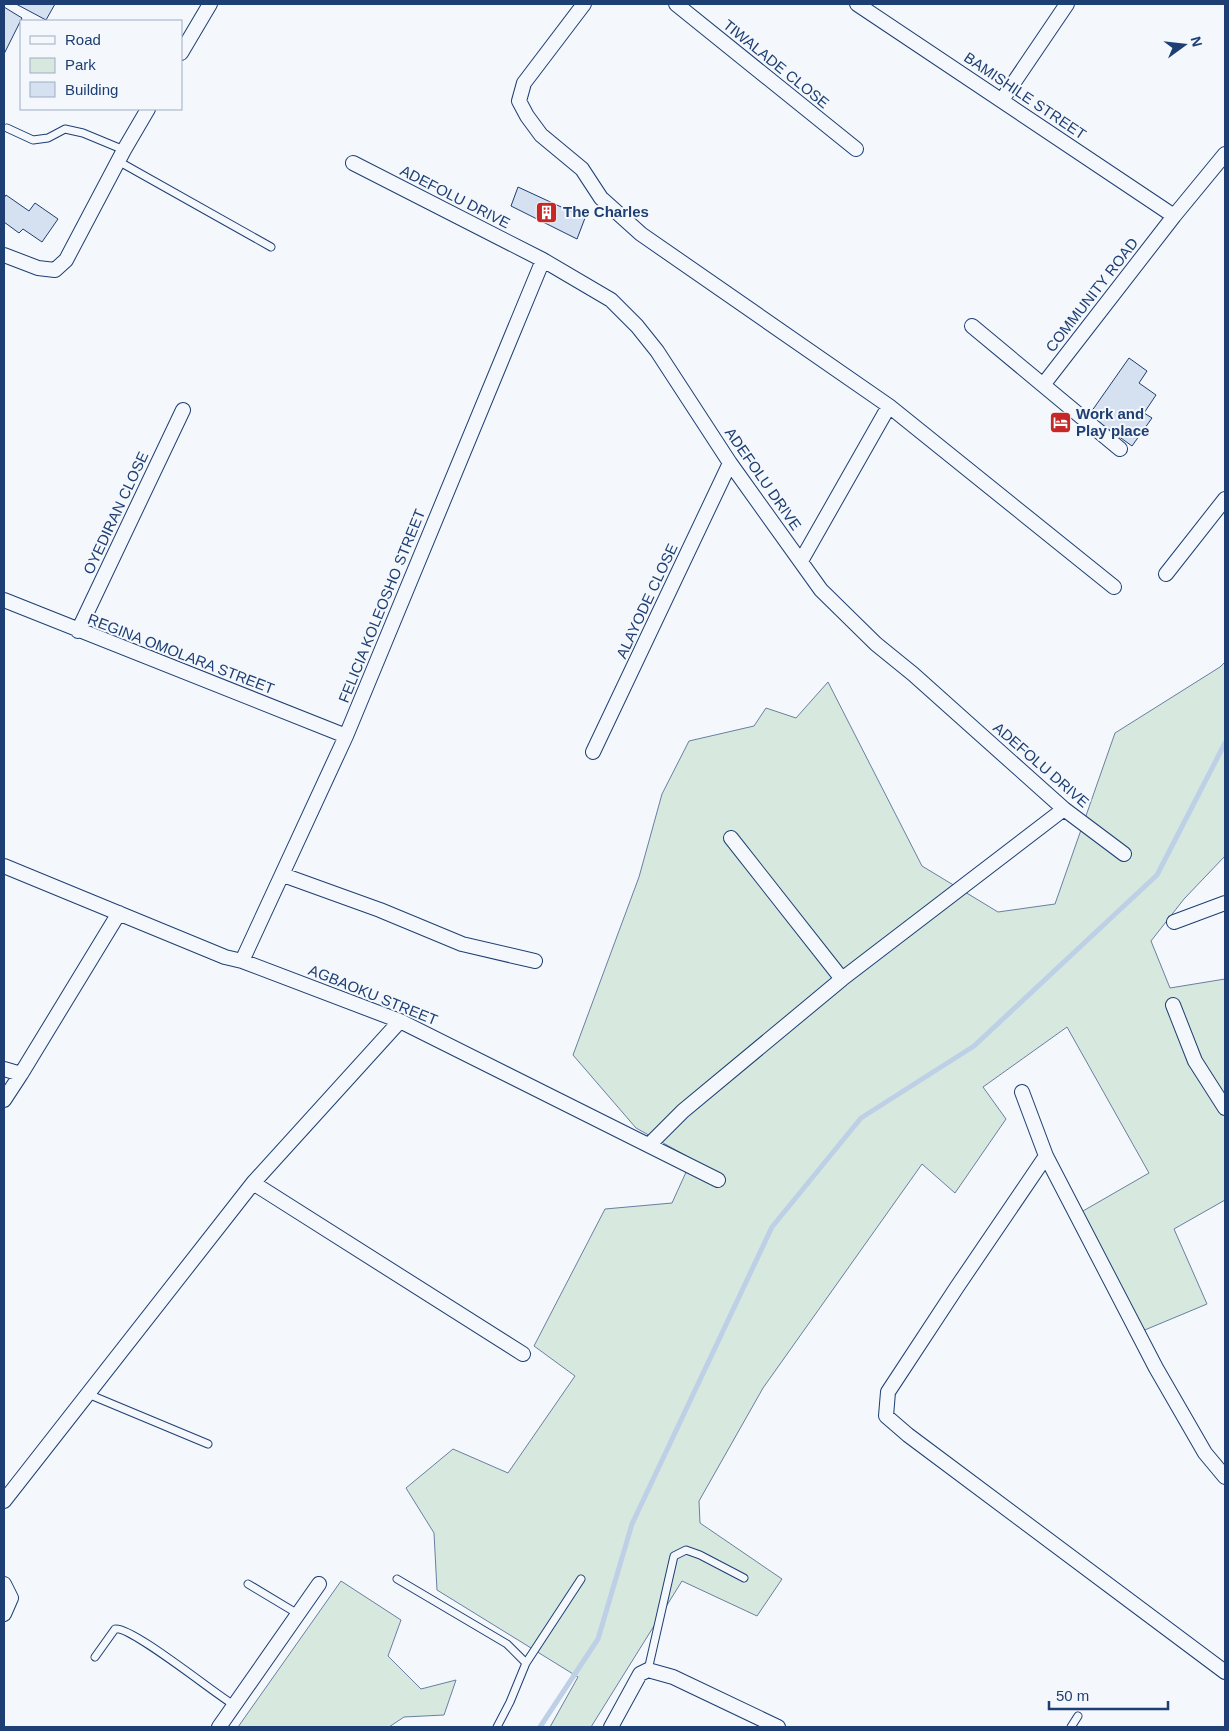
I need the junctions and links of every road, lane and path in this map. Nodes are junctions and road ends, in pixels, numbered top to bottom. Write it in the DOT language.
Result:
graph roads {
  1 [pos="210,4"];
  2 [pos="584,4"];
  3 [pos="676,4"];
  4 [pos="857,4"];
  5 [pos="1067,4"];
  6 [pos="182,51"];
  7 [pos="1002,100"];
  8 [pos="147,110"];
  9 [pos="7,128"];
  10 [pos="856,149"];
  11 [pos="1225,154"];
  12 [pos="121,155"];
  13 [pos="353,164"];
  14 [pos="1174,216"];
  15 [pos="271,247"];
  16 [pos="4,255"];
  17 [pos="543,260"];
  18 [pos="972,326"];
  19 [pos="1043,385"];
  20 [pos="888,406"];
  21 [pos="183,410"];
  22 [pos="1120,448"];
  23 [pos="730,463"];
  24 [pos="1225,499"];
  25 [pos="801,561"];
  26 [pos="1166,574"];
  27 [pos="1114,587"];
  28 [pos="4,600"];
  29 [pos="78,631"];
  30 [pos="346,736"];
  31 [pos="593,752"];
  32 [pos="1064,809"];
  33 [pos="731,838"];
  34 [pos="1124,854"];
  35 [pos="4,866"];
  36 [pos="283,875"];
  37 [pos="1225,903"];
  38 [pos="118,913"];
  39 [pos="1174,922"];
  40 [pos="242,961"];
  41 [pos="535,961"];
  42 [pos="842,979"];
  43 [pos="1173,1005"];
  44 [pos="400,1021"];
  45 [pos="4,1069"];
  46 [pos="22,1074"];
  47 [pos="1022,1092"];
  48 [pos="4,1100"];
  49 [pos="1225,1108"];
  50 [pos="649,1145"];
  51 [pos="1046,1156"];
  52 [pos="718,1180"];
  53 [pos="253,1183"];
  54 [pos="523,1354"];
  55 [pos="88,1394"];
  56 [pos="208,1444"];
  57 [pos="1225,1477"];
  58 [pos="4,1501"];
  59 [pos="744,1578"];
  60 [pos="397,1579"];
  61 [pos="581,1579"];
  62 [pos="4,1584"];
  63 [pos="248,1584"];
  64 [pos="319,1584"];
  65 [pos="4,1614"];
  66 [pos="298,1614"];
  67 [pos="95,1657"];
  68 [pos="526,1663"];
  69 [pos="648,1670"];
  70 [pos="1225,1672"];
  71 [pos="234,1705"];
  72 [pos="1078,1716"];
  73 [pos="219,1727"];
  74 [pos="497,1727"];
  75 [pos="611,1727"];
  76 [pos="778,1727"];
  77 [pos="1071,1727"];
  1 -- 6 [label="street"];
  2 -- 20 [label="street"];
  3 -- 10 [label="street, TIWALADE CLOSE"];
  4 -- 7 [label="street, BAMISHILE STREET"];
  5 -- 7 [label="street"];
  7 -- 14 [label="street, BAMISHILE STREET"];
  8 -- 12 [label="street"];
  9 -- 12 [label="lane"];
  11 -- 14 [label="street, COMMUNITY ROAD"];
  12 -- 15 [label="lane"];
  12 -- 16 [label="street"];
  13 -- 17 [label="street, ADEFOLU DRIVE"];
  14 -- 19 [label="street, COMMUNITY ROAD"];
  17 -- 23 [label="street, ADEFOLU DRIVE"];
  17 -- 30 [label="street, FELICIA KOLEOSHO STREET"];
  18 -- 19 [label="street"];
  19 -- 22 [label="street"];
  20 -- 25 [label="street"];
  20 -- 27 [label="street"];
  21 -- 29 [label="street, OYEDIRAN CLOSE"];
  23 -- 25 [label="street, ADEFOLU DRIVE"];
  23 -- 31 [label="street, ALAYODE CLOSE"];
  24 -- 26 [label="street"];
  25 -- 32 [label="street, ADEFOLU DRIVE"];
  28 -- 29 [label="street, REGINA OMOLARA STREET"];
  29 -- 30 [label="street, REGINA OMOLARA STREET"];
  30 -- 36 [label="street, FELICIA KOLEOSHO STREET"];
  32 -- 34 [label="street, ADEFOLU DRIVE"];
  32 -- 42 [label="street"];
  33 -- 42 [label="street"];
  35 -- 38 [label="street, AGBAOKU STREET"];
  36 -- 40 [label="street, FELICIA KOLEOSHO STREET"];
  36 -- 41 [label="street"];
  37 -- 39 [label="street"];
  38 -- 40 [label="street, AGBAOKU STREET"];
  38 -- 46 [label="street"];
  40 -- 44 [label="street, AGBAOKU STREET"];
  42 -- 50 [label="street"];
  43 -- 49 [label="street"];
  44 -- 50 [label="street, AGBAOKU STREET"];
  44 -- 53 [label="street"];
  45 -- 46 [label="street"];
  46 -- 48 [label="street"];
  47 -- 51 [label="street"];
  50 -- 52 [label="street, AGBAOKU STREET"];
  51 -- 57 [label="street"];
  51 -- 70 [label="street"];
  53 -- 54 [label="street"];
  53 -- 55 [label="street"];
  55 -- 56 [label="lane"];
  55 -- 58 [label="street"];
  59 -- 69 [label="lane"];
  60 -- 68 [label="lane"];
  61 -- 68 [label="lane"];
  62 -- 65 [label="street"];
  63 -- 66 [label="lane"];
  64 -- 66 [label="street"];
  66 -- 71 [label="street"];
  67 -- 71 [label="lane"];
  68 -- 74 [label="lane"];
  69 -- 75 [label="street"];
  69 -- 76 [label="street"];
  71 -- 73 [label="street"];
  72 -- 77 [label="lane"];
}
